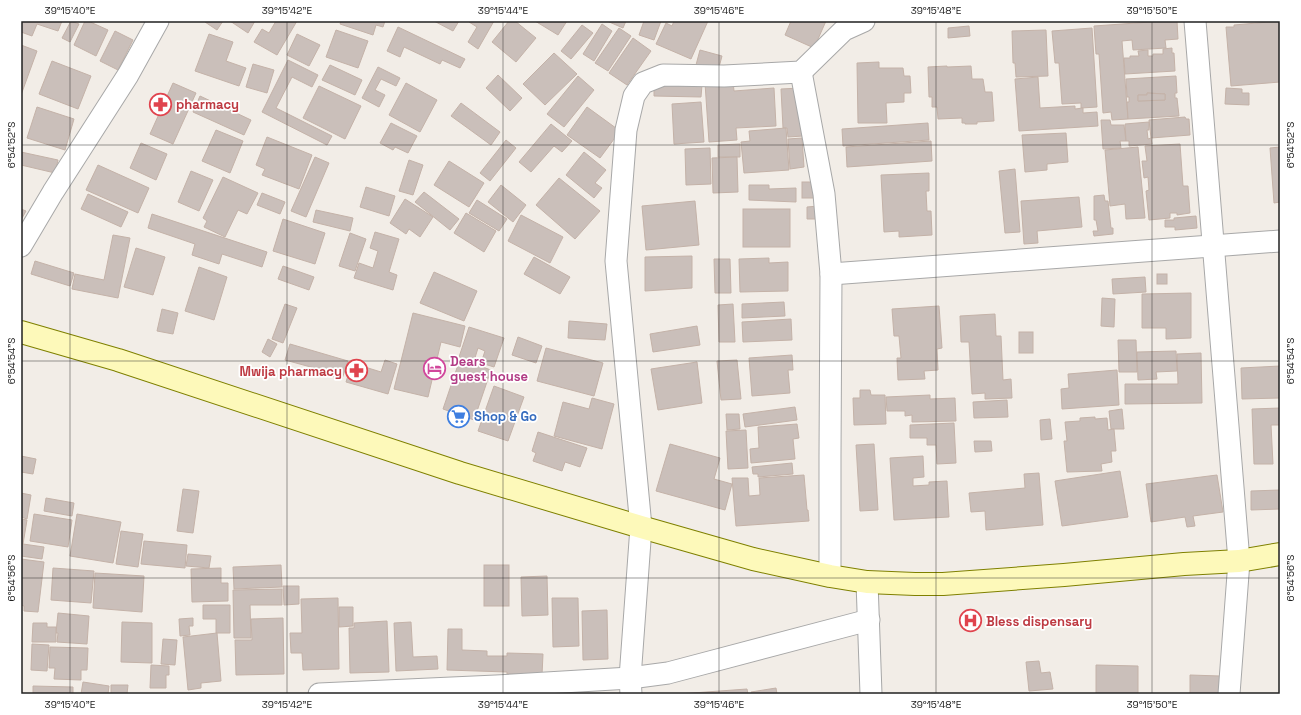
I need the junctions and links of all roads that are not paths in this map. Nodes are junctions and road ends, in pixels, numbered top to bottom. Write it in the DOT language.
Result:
graph roads {
  1 [pos="158,21"];
  2 [pos="864,21"];
  3 [pos="1195,21"];
  4 [pos="801,72"];
  5 [pos="1280,241"];
  6 [pos="1212,245"];
  7 [pos="21,246"];
  8 [pos="831,274"];
  9 [pos="21,332"];
  10 [pos="641,528"];
  11 [pos="1280,554"];
  12 [pos="1239,561"];
  13 [pos="830,576"];
  14 [pos="867,582"];
  15 [pos="869,620"];
  16 [pos="630,686"];
  17 [pos="319,694"];
  18 [pos="871,694"];
  19 [pos="1229,694"];
  1 -- 7 [label="street"];
  2 -- 4 [label="street"];
  3 -- 6 [label="street"];
  4 -- 8 [label="street"];
  4 -- 10 [label="street"];
  5 -- 6 [label="street"];
  6 -- 8 [label="street"];
  6 -- 12 [label="street"];
  8 -- 13 [label="street"];
  9 -- 10 [label="street"];
  10 -- 13 [label="street"];
  10 -- 16 [label="street"];
  11 -- 12 [label="street"];
  12 -- 14 [label="street"];
  12 -- 19 [label="street"];
  13 -- 14 [label="street"];
  14 -- 15 [label="street"];
  15 -- 16 [label="street"];
  15 -- 18 [label="street"];
  16 -- 17 [label="street"];
}
